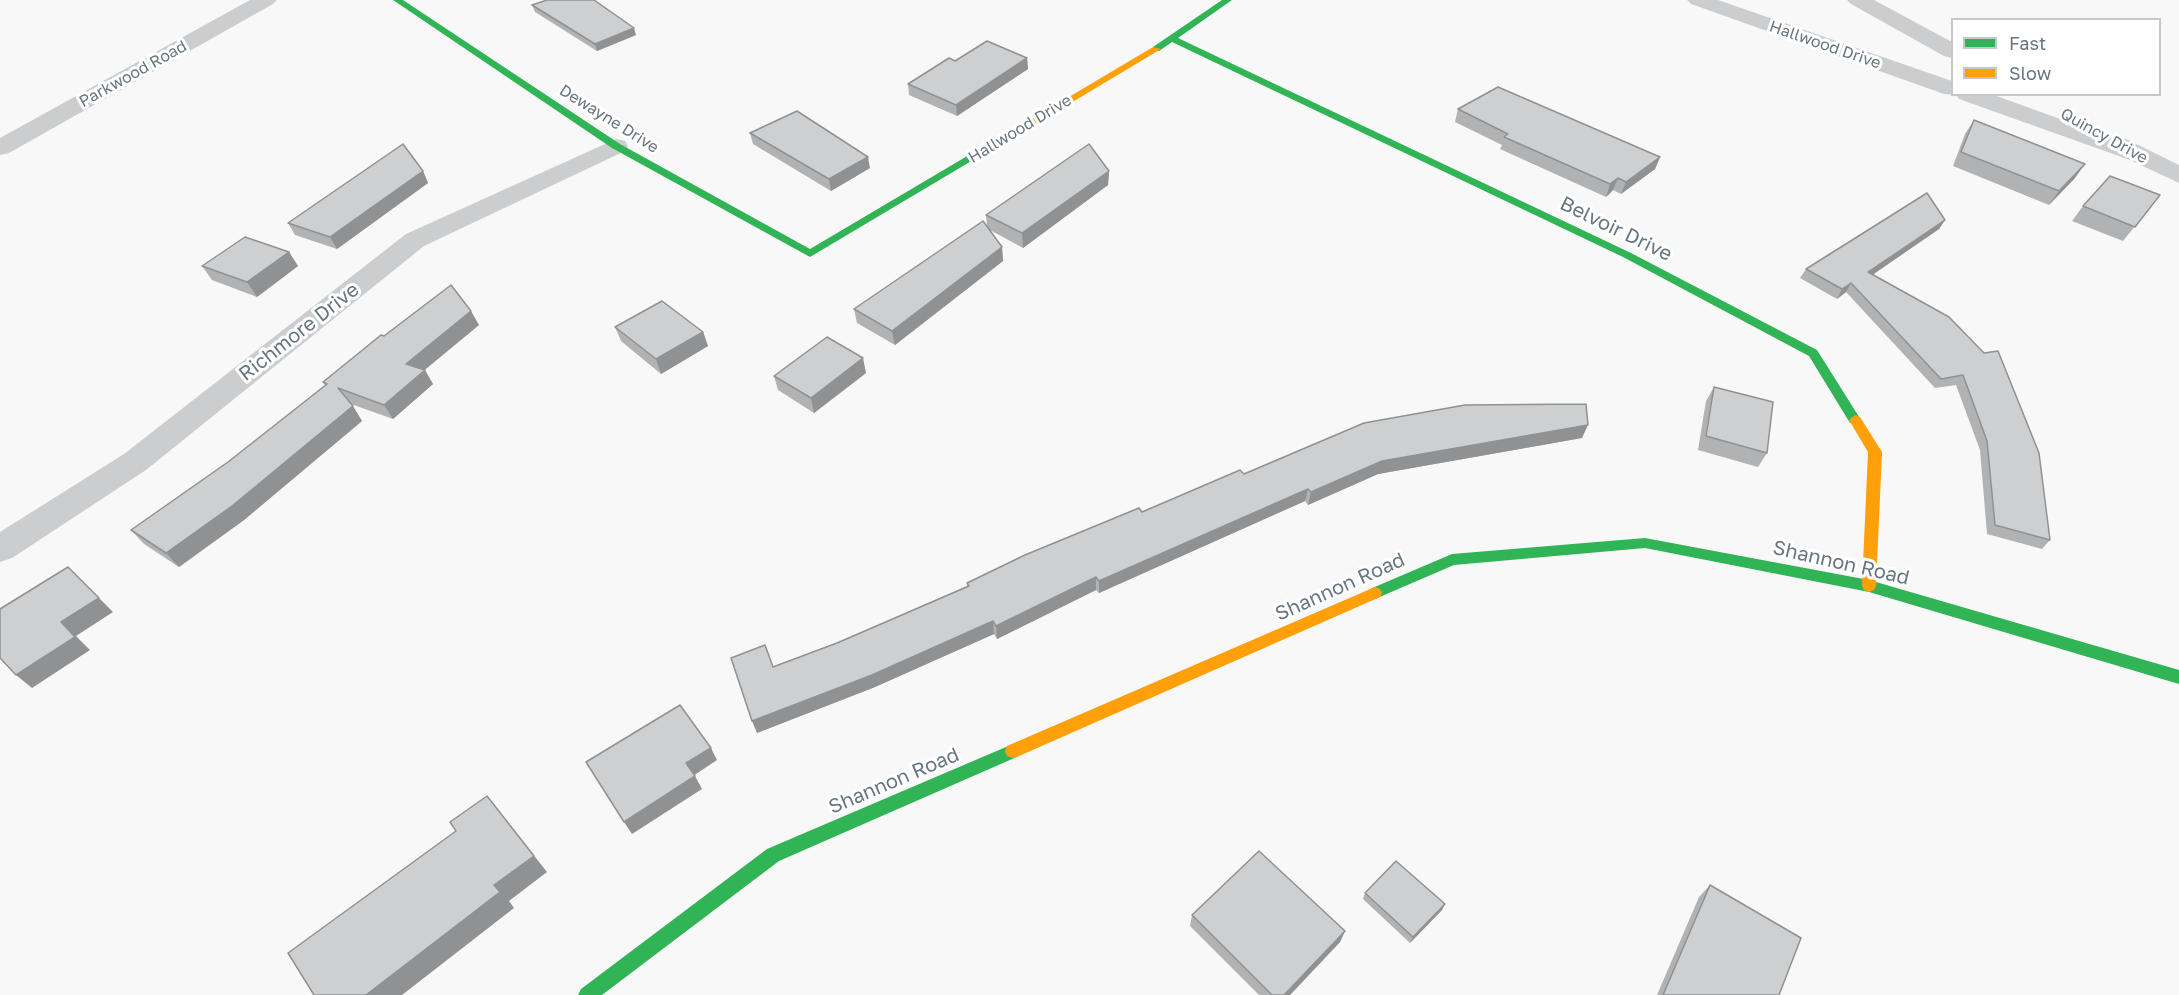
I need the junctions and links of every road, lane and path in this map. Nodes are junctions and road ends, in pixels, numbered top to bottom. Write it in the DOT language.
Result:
graph roads {
  1 [pos="266,0"];
  2 [pos="397,0"];
  3 [pos="1228,0"];
  4 [pos="1698,0"];
  5 [pos="1858,0"];
  6 [pos="1172,39"];
  7 [pos="1951,50"];
  8 [pos="1951,88"];
  9 [pos="1973,96"];
  10 [pos="2034,96"];
  11 [pos="616,146"];
  12 [pos="0,148"];
  13 [pos="2135,154"];
  14 [pos="2179,175"];
  15 [pos="810,254"];
  16 [pos="0,549"];
  17 [pos="1869,586"];
  18 [pos="2179,677"];
  19 [pos="587,995"];
  1 -- 12 [label="street, Parkwood Road"];
  2 -- 11 [label="street, Dewayne Drive"];
  3 -- 6 [label="street, Hallwood Drive"];
  4 -- 8 [label="street, Hallwood Drive"];
  5 -- 7 [label="street"];
  6 -- 15 [label="street, Hallwood Drive"];
  6 -- 17 [label="street, Belvoir Drive"];
  9 -- 13 [label="street"];
  10 -- 13 [label="street, Quincy Drive"];
  11 -- 15 [label="street, Dewayne Drive"];
  11 -- 16 [label="street, Richmore Drive"];
  13 -- 14 [label="street, Quincy Drive"];
  17 -- 18 [label="street, Shannon Road"];
  17 -- 19 [label="street, Shannon Road"];
}
